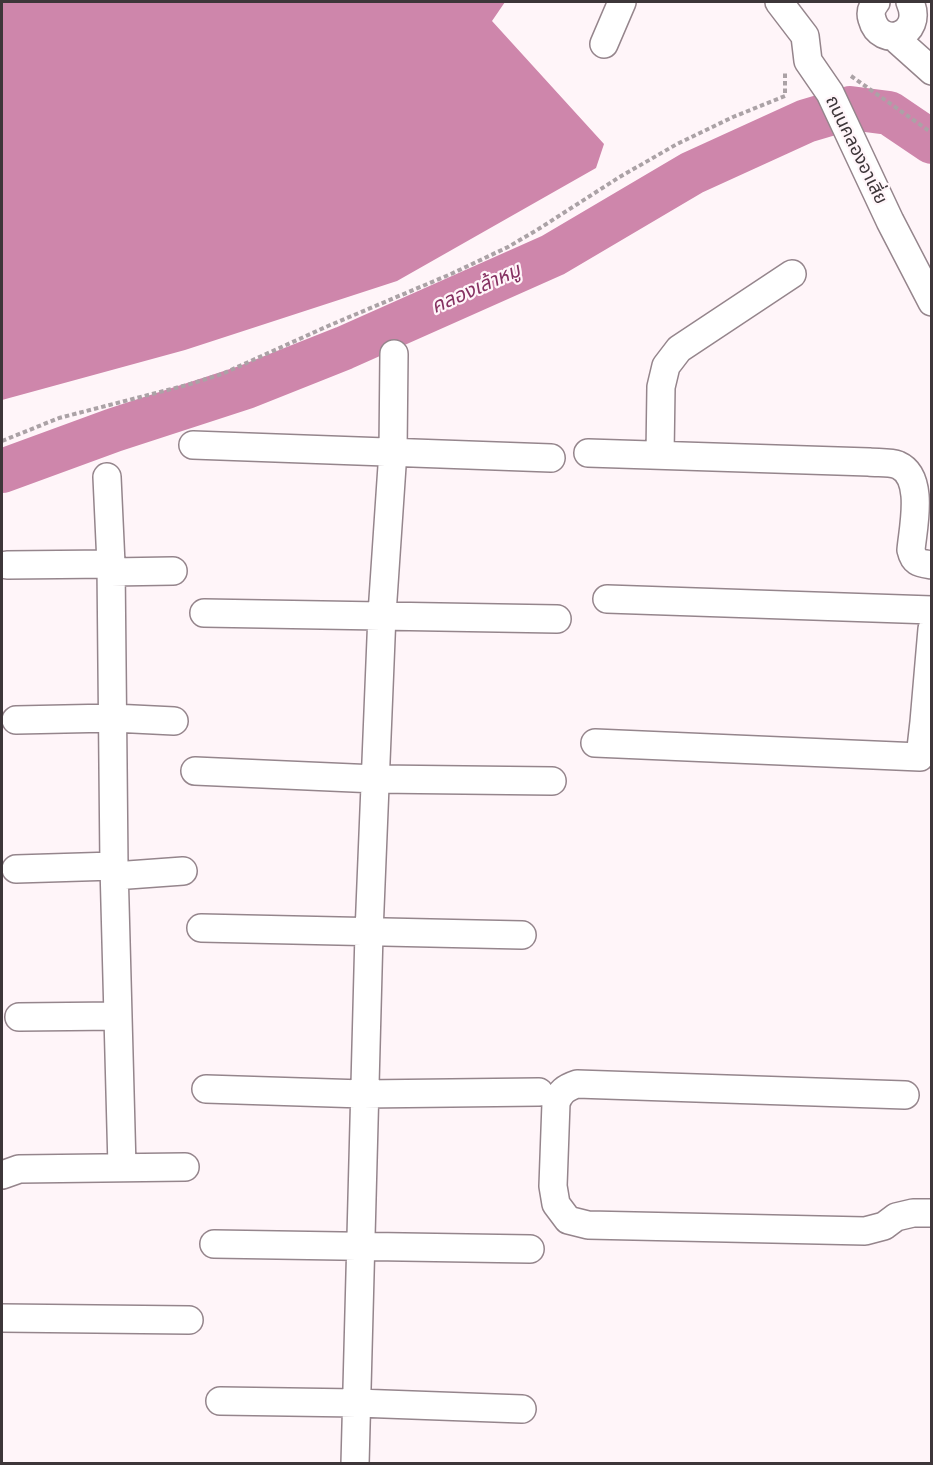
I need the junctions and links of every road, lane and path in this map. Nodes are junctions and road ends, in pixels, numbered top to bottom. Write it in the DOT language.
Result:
graph roads {
  1 [pos="621,2"];
  2 [pos="779,2"];
  3 [pos="876,2"];
  4 [pos="910,2"];
  5 [pos="894,37"];
  6 [pos="604,44"];
  7 [pos="932,70"];
  8 [pos="785,72"];
  9 [pos="847,72"];
  10 [pos="932,133"];
  11 [pos="792,274"];
  12 [pos="932,302"];
  13 [pos="394,354"];
  14 [pos="2,441"];
  15 [pos="193,445"];
  16 [pos="393,451"];
  17 [pos="588,453"];
  18 [pos="660,455"];
  19 [pos="551,458"];
  20 [pos="107,477"];
  21 [pos="7,565"];
  22 [pos="932,565"];
  23 [pos="111,568"];
  24 [pos="173,571"];
  25 [pos="607,599"];
  26 [pos="932,610"];
  27 [pos="204,613"];
  28 [pos="382,615"];
  29 [pos="557,619"];
  30 [pos="932,629"];
  31 [pos="114,718"];
  32 [pos="15,720"];
  33 [pos="174,720"];
  34 [pos="928,723"];
  35 [pos="595,743"];
  36 [pos="195,771"];
  37 [pos="376,779"];
  38 [pos="552,781"];
  39 [pos="16,869"];
  40 [pos="114,871"];
  41 [pos="183,872"];
  42 [pos="201,928"];
  43 [pos="369,933"];
  44 [pos="522,935"];
  45 [pos="118,1016"];
  46 [pos="19,1017"];
  47 [pos="206,1089"];
  48 [pos="539,1092"];
  49 [pos="363,1094"];
  50 [pos="905,1095"];
  51 [pos="122,1167"];
  52 [pos="185,1167"];
  53 [pos="2,1175"];
  54 [pos="932,1213"];
  55 [pos="214,1244"];
  56 [pos="362,1246"];
  57 [pos="530,1249"];
  58 [pos="2,1318"];
  59 [pos="189,1320"];
  60 [pos="220,1401"];
  61 [pos="357,1403"];
  62 [pos="522,1409"];
  63 [pos="355,1464"];
  1 -- 6 [label="street"];
  2 -- 12 [label="street, ถนนคลองอาเสี่ย"];
  3 -- 5 [label="street"];
  4 -- 5 [label="street"];
  5 -- 7 [label="street"];
  8 -- 14 [label="path"];
  9 -- 10 [label="path"];
  11 -- 18 [label="street"];
  13 -- 16 [label="street"];
  15 -- 16 [label="street"];
  16 -- 19 [label="street"];
  16 -- 28 [label="street"];
  17 -- 18 [label="street"];
  18 -- 22 [label="street"];
  20 -- 23 [label="street"];
  21 -- 23 [label="street"];
  23 -- 24 [label="street"];
  23 -- 31 [label="street"];
  25 -- 26 [label="street"];
  27 -- 28 [label="street"];
  28 -- 29 [label="street"];
  28 -- 37 [label="street"];
  30 -- 34 [label="street"];
  31 -- 32 [label="street"];
  31 -- 33 [label="street"];
  31 -- 40 [label="street"];
  34 -- 35 [label="street"];
  36 -- 37 [label="street"];
  37 -- 38 [label="street"];
  37 -- 43 [label="street"];
  39 -- 40 [label="street"];
  40 -- 41 [label="street"];
  40 -- 45 [label="street"];
  42 -- 43 [label="street"];
  43 -- 44 [label="street"];
  43 -- 49 [label="street"];
  45 -- 46 [label="street"];
  45 -- 51 [label="street"];
  47 -- 49 [label="street"];
  48 -- 49 [label="street"];
  49 -- 56 [label="street"];
  50 -- 54 [label="street"];
  51 -- 52 [label="street"];
  51 -- 53 [label="street"];
  55 -- 56 [label="street"];
  56 -- 57 [label="street"];
  56 -- 61 [label="street"];
  58 -- 59 [label="street"];
  60 -- 61 [label="street"];
  61 -- 62 [label="street"];
  61 -- 63 [label="street"];
}
